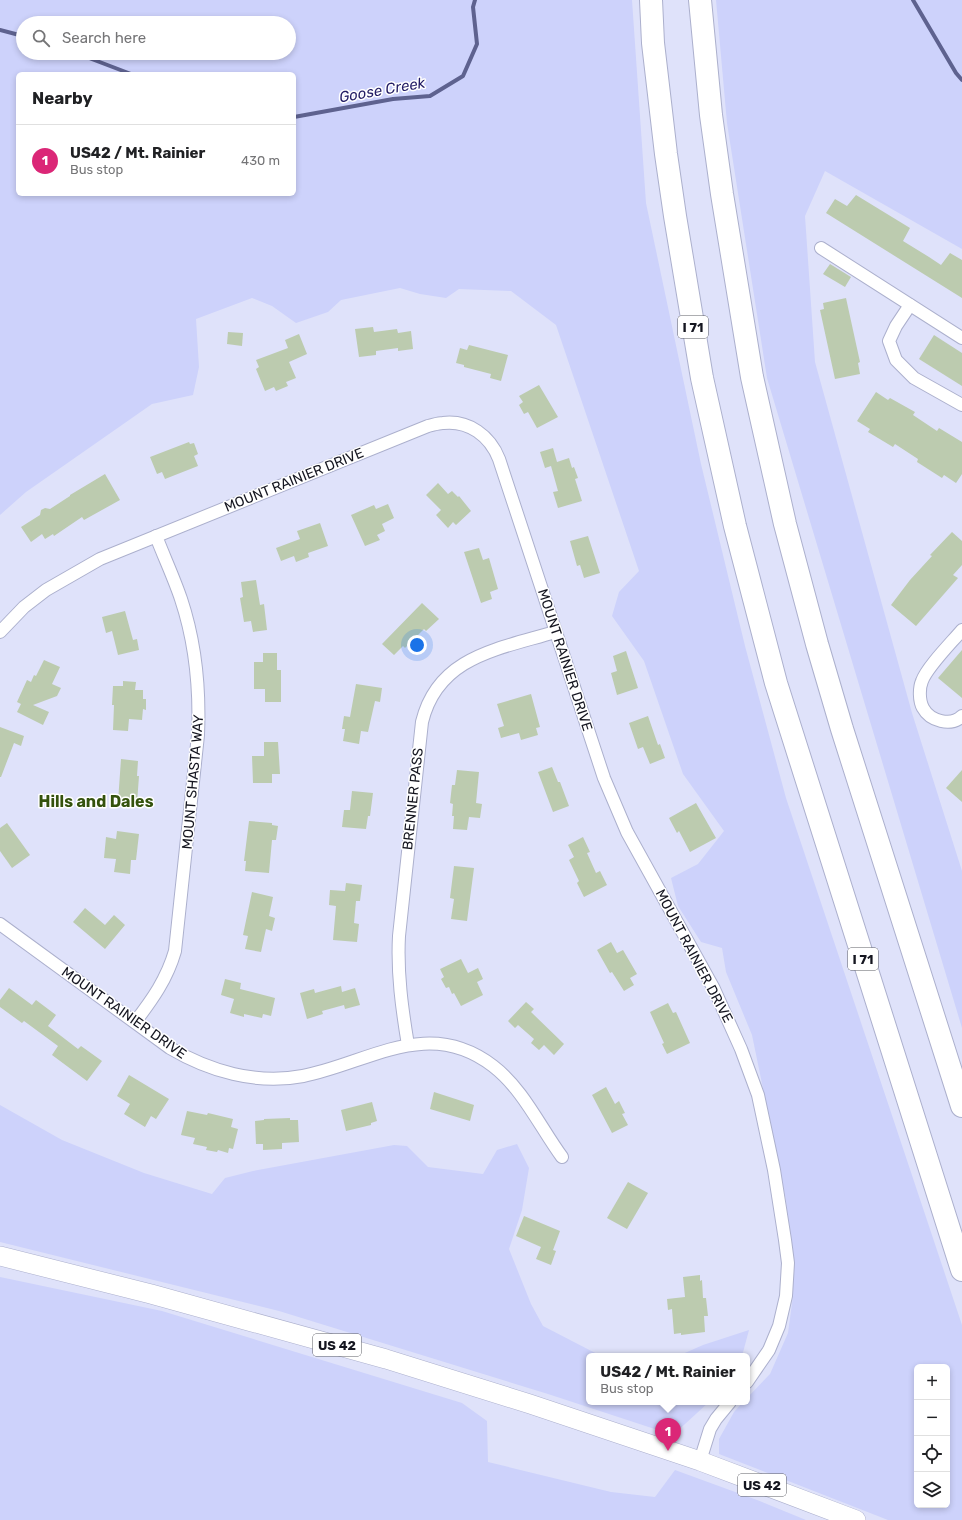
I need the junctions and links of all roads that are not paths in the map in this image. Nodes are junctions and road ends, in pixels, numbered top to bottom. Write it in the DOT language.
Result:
graph roads {
  1 [pos="650,0"];
  2 [pos="700,0"];
  3 [pos="820,248"];
  4 [pos="910,305"];
  5 [pos="962,338"];
  6 [pos="962,406"];
  7 [pos="156,536"];
  8 [pos="962,630"];
  9 [pos="0,632"];
  10 [pos="555,632"];
  11 [pos="962,716"];
  12 [pos="0,924"];
  13 [pos="135,1022"];
  14 [pos="408,1046"];
  15 [pos="962,1106"];
  16 [pos="562,1158"];
  17 [pos="0,1256"];
  18 [pos="962,1270"];
  19 [pos="750,1378"];
  20 [pos="728,1405"];
  21 [pos="700,1461"];
  22 [pos="856,1520"];
  1 -- 18 [label="highway, I 71"];
  2 -- 15 [label="highway"];
  3 -- 4 [label="street"];
  4 -- 5 [label="street"];
  4 -- 6 [label="street"];
  7 -- 9 [label="street, MOUNT RAINIER DRIVE"];
  7 -- 10 [label="street, MOUNT RAINIER DRIVE"];
  7 -- 13 [label="street, MOUNT SHASTA WAY"];
  8 -- 11 [label="street"];
  10 -- 14 [label="street, BRENNER PASS"];
  10 -- 19 [label="street, MOUNT RAINIER DRIVE"];
  12 -- 13 [label="street, MOUNT RAINIER DRIVE"];
  13 -- 14 [label="street, MOUNT RAINIER DRIVE"];
  14 -- 16 [label="street, MOUNT RAINIER DRIVE"];
  17 -- 21 [label="main road, US 42"];
  20 -- 21 [label="street"];
  21 -- 22 [label="main road, US 42"];
}
